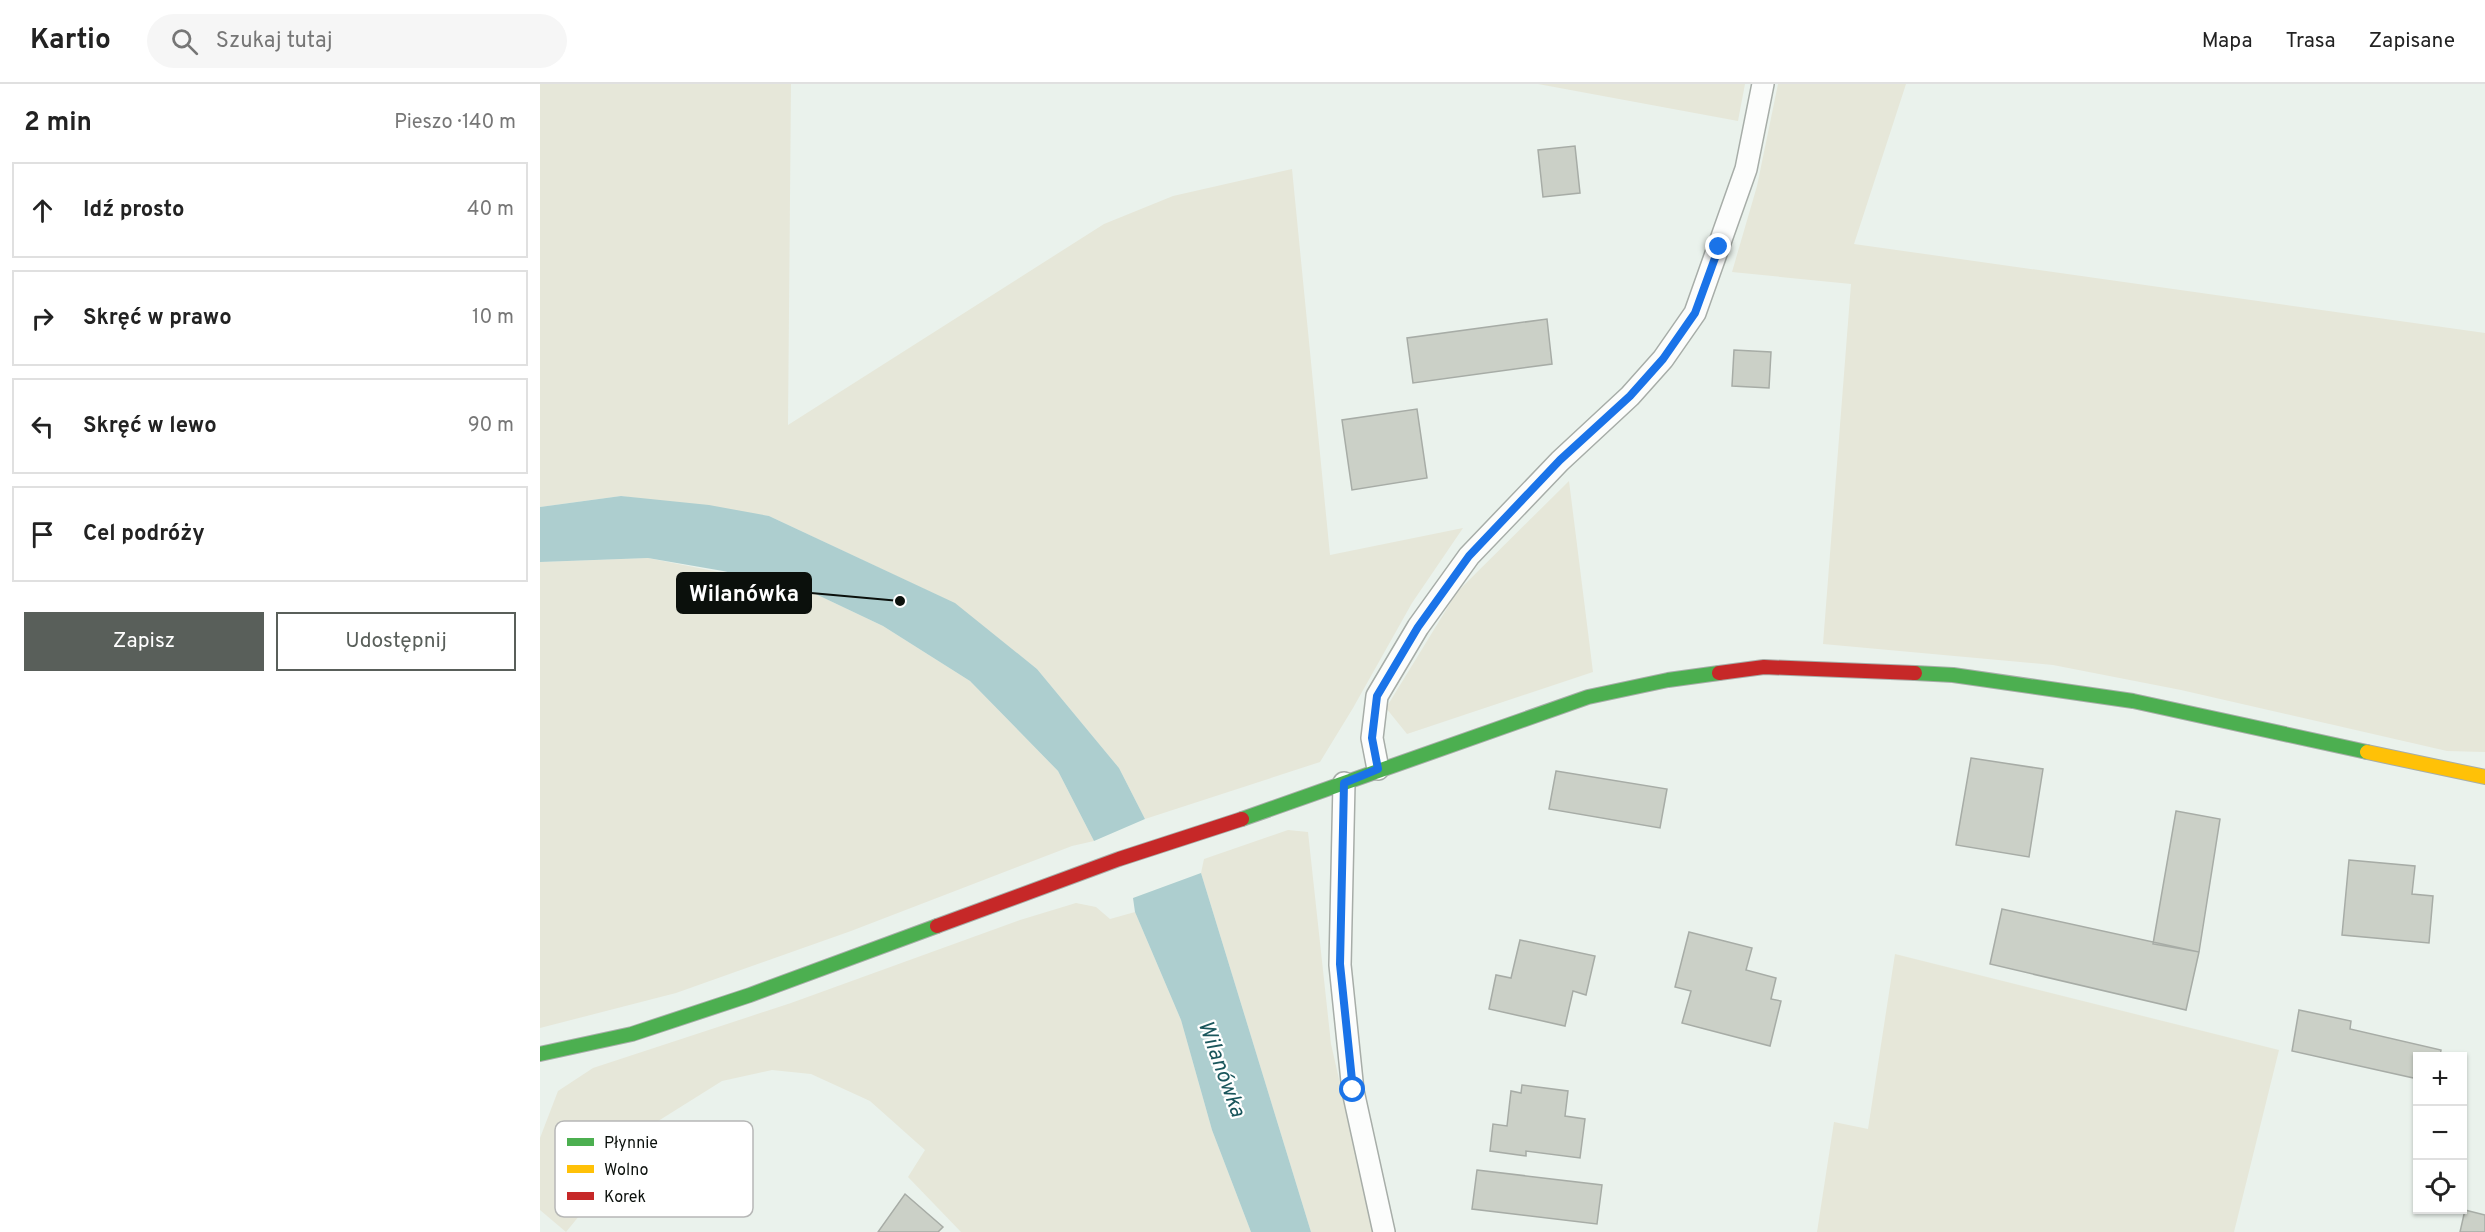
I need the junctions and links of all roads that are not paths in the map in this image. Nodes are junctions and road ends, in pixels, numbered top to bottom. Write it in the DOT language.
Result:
graph roads {
  1 [pos="1763,84"];
  2 [pos="1378,769"];
  3 [pos="2485,777"];
  4 [pos="1344,783"];
  5 [pos="540,1054"];
  6 [pos="1384,1232"];
  1 -- 2 [label="lane"];
  2 -- 3 [label="street"];
  2 -- 4 [label="street"];
  4 -- 5 [label="street"];
  4 -- 6 [label="lane"];
}
